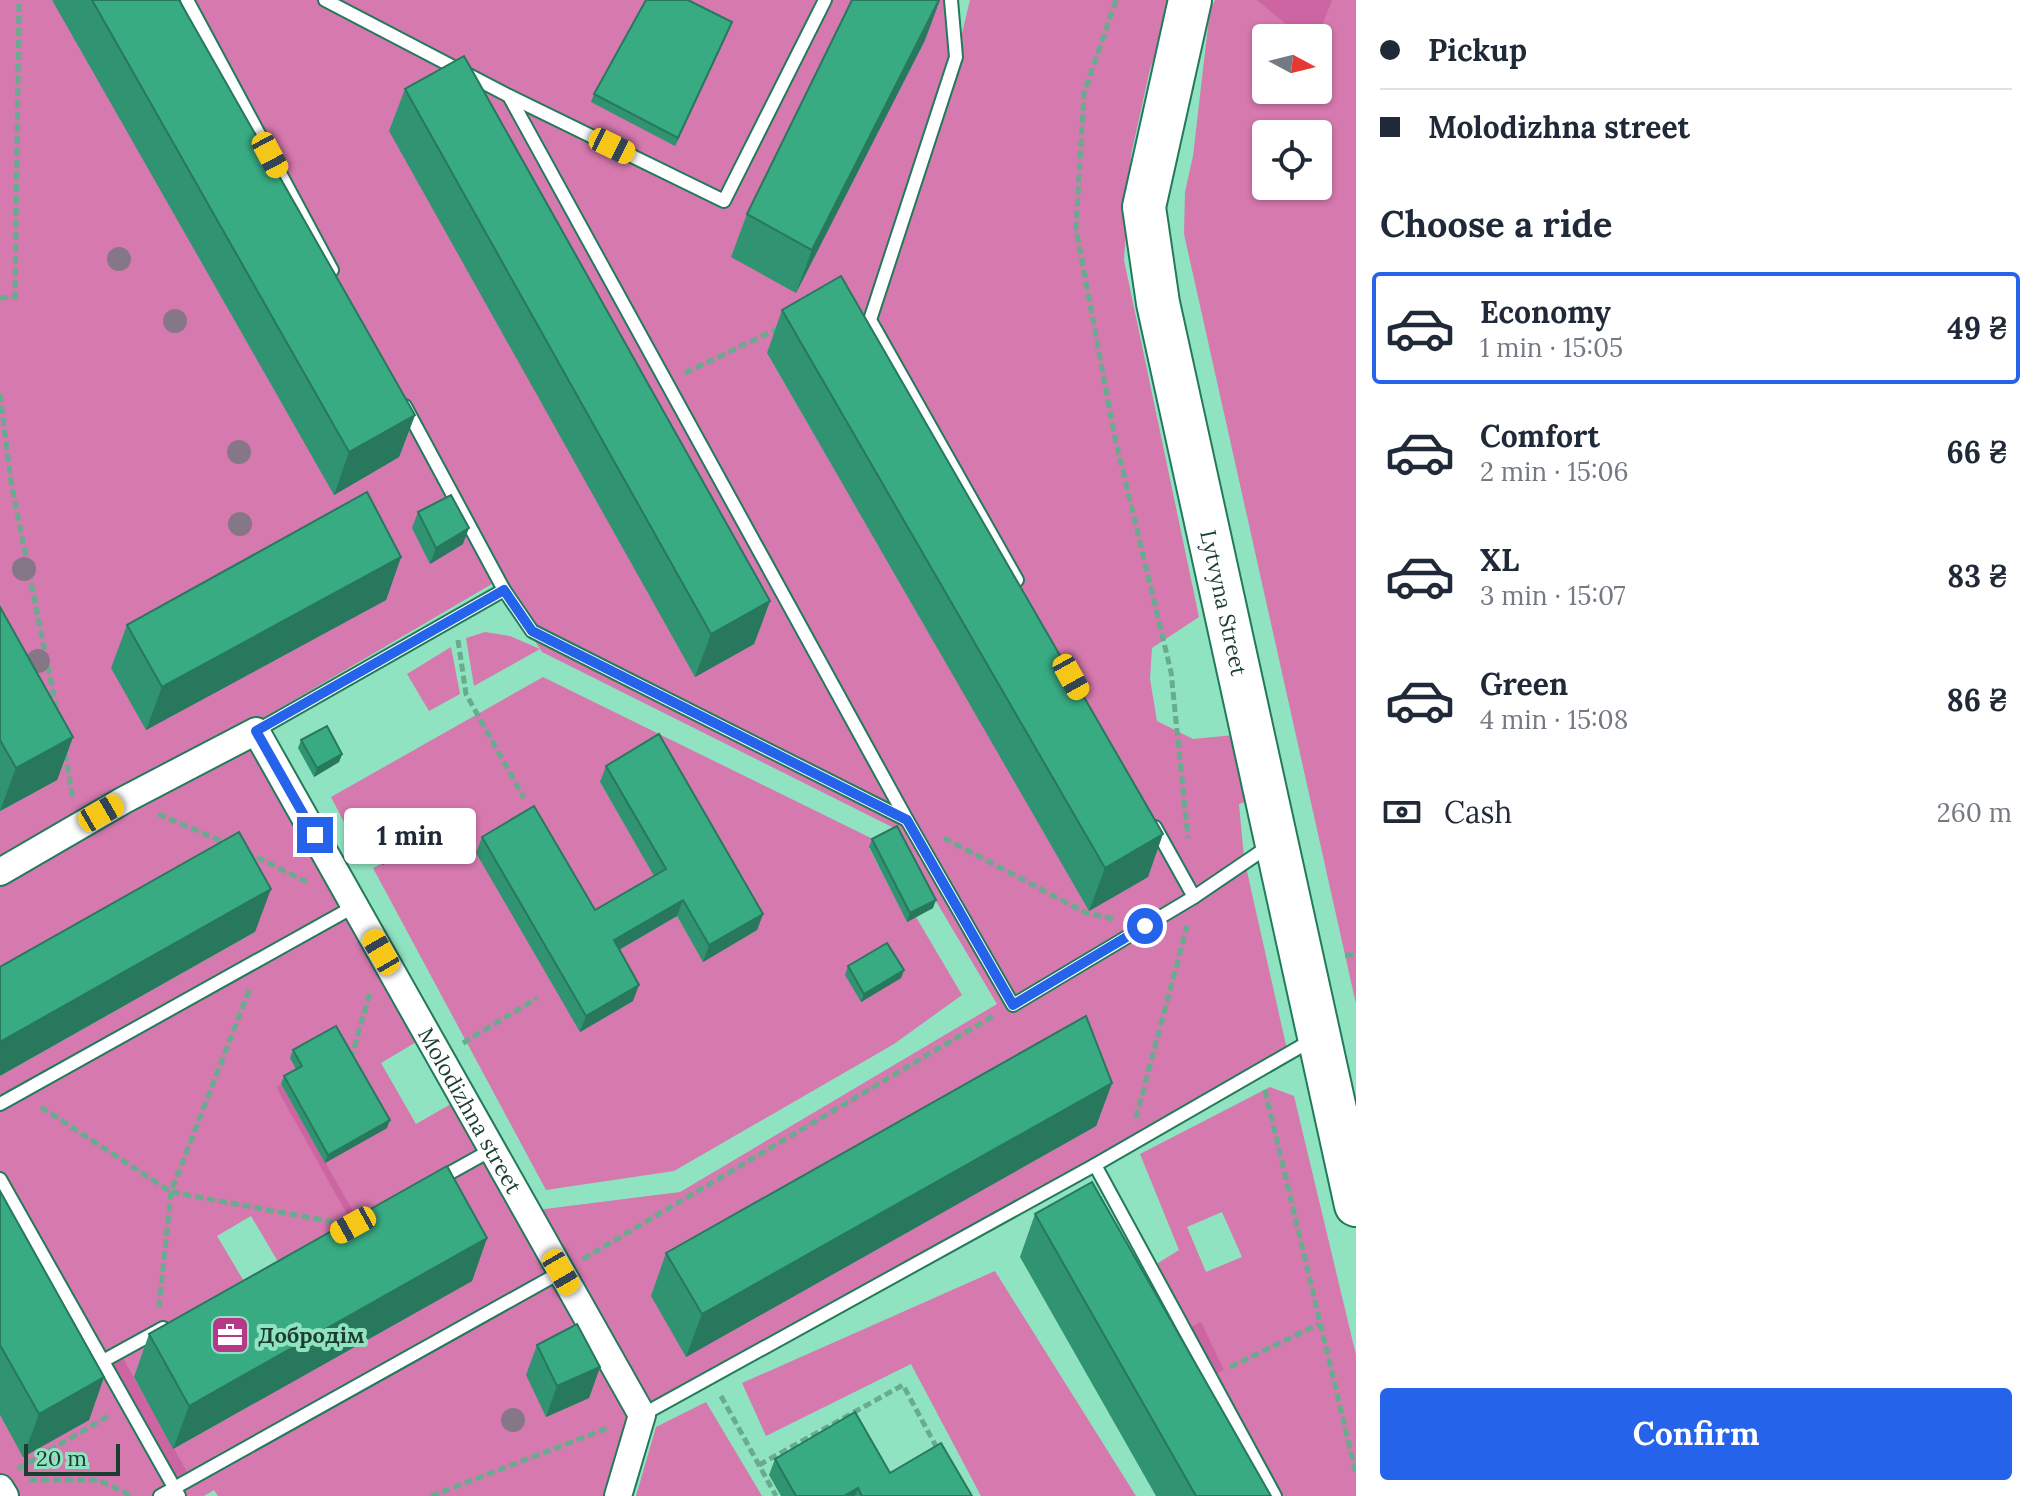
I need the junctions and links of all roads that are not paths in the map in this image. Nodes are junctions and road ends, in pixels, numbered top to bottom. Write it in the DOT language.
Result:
graph roads {
  1 [pos="187,0"];
  2 [pos="325,0"];
  3 [pos="825,0"];
  4 [pos="951,0"];
  5 [pos="1190,0"];
  6 [pos="509,96"];
  7 [pos="340,284"];
  8 [pos="399,395"];
  9 [pos="504,590"];
  10 [pos="1024,594"];
  11 [pos="256,731"];
  12 [pos="1148,814"];
  13 [pos="907,820"];
  14 [pos="1276,841"];
  15 [pos="0,872"];
  16 [pos="1194,897"];
  17 [pos="355,906"];
  18 [pos="1319,1037"];
  19 [pos="0,1104"];
  20 [pos="493,1149"];
  21 [pos="1095,1165"];
  22 [pos="0,1179"];
  23 [pos="428,1185"];
  24 [pos="1356,1205"];
  25 [pos="561,1272"];
  26 [pos="182,1318"];
  27 [pos="103,1361"];
  28 [pos="642,1415"];
  29 [pos="176,1492"];
  30 [pos="160,1496"];
  31 [pos="618,1496"];
  32 [pos="1275,1496"];
  1 -- 7 [label="lane"];
  2 -- 6 [label="lane"];
  3 -- 6 [label="lane"];
  4 -- 10 [label="lane"];
  5 -- 14 [label="main road, Lytvyna Street"];
  6 -- 13 [label="lane"];
  8 -- 9 [label="lane"];
  9 -- 11 [label="lane"];
  9 -- 13 [label="lane"];
  11 -- 15 [label="street"];
  11 -- 17 [label="street, Molodizhna street"];
  12 -- 16 [label="lane"];
  13 -- 16 [label="lane"];
  14 -- 16 [label="lane"];
  14 -- 18 [label="main road, Lytvyna Street"];
  17 -- 19 [label="lane"];
  17 -- 20 [label="street, Molodizhna street"];
  18 -- 21 [label="lane"];
  18 -- 24 [label="main road, Lytvyna Street"];
  20 -- 23 [label="lane"];
  20 -- 25 [label="street, Molodizhna street"];
  21 -- 28 [label="lane"];
  21 -- 32 [label="lane"];
  22 -- 27 [label="lane"];
  25 -- 28 [label="street, Molodizhna street"];
  25 -- 29 [label="lane"];
  26 -- 27 [label="lane"];
  27 -- 29 [label="lane"];
  28 -- 31 [label="street"];
  29 -- 30 [label="lane"];
}
